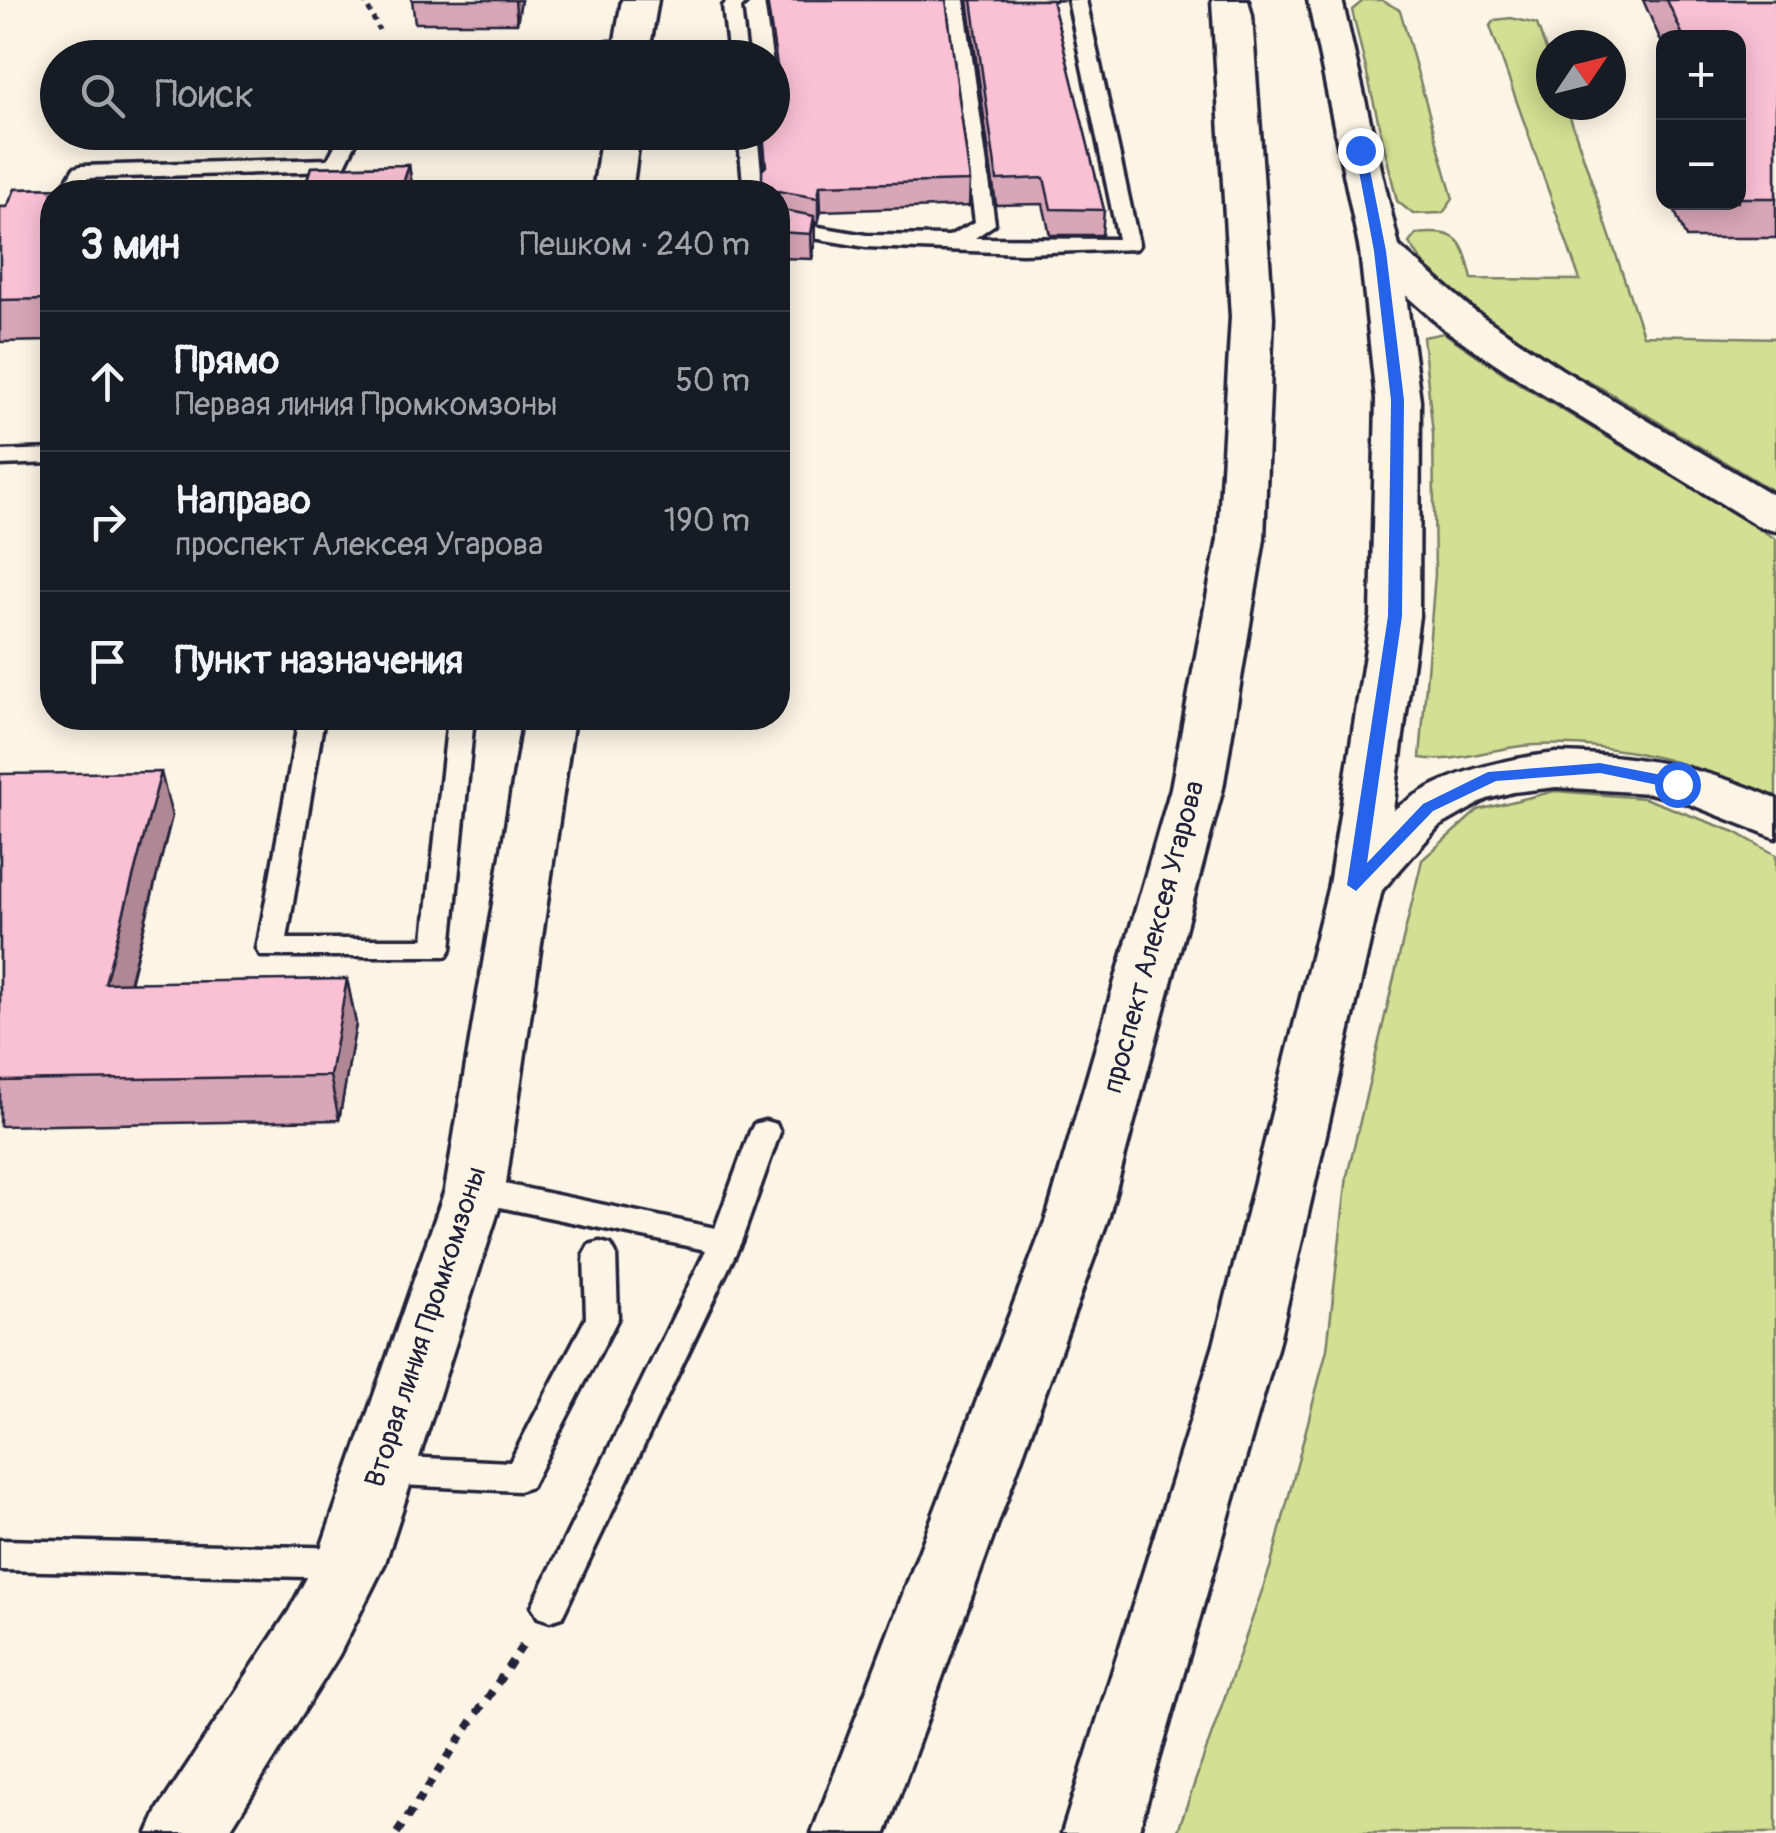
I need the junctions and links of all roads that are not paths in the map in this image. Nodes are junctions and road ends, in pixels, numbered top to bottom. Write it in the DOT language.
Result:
graph roads {
  1 [pos="640,0"];
  2 [pos="740,0"];
  3 [pos="955,0"];
  4 [pos="1077,0"];
  5 [pos="1230,0"];
  6 [pos="1325,0"];
  7 [pos="633,40"];
  8 [pos="736,40"];
  9 [pos="343,150"];
  10 [pos="618,150"];
  11 [pos="749,150"];
  12 [pos="77,180"];
  13 [pos="614,180"];
  14 [pos="753,180"];
  15 [pos="790,228"];
  16 [pos="952,242"];
  17 [pos="1380,251"];
  18 [pos="40,456"];
  19 [pos="0,458"];
  20 [pos="1776,517"];
  21 [pos="309,730"];
  22 [pos="461,730"];
  23 [pos="547,730"];
  24 [pos="1776,820"];
  25 [pos="1356,885"];
  26 [pos="765,1132"];
  27 [pos="475,1190"];
  28 [pos="724,1242"];
  29 [pos="600,1254"];
  30 [pos="381,1470"];
  31 [pos="0,1555"];
  32 [pos="350,1563"];
  33 [pos="550,1606"];
  34 [pos="186,1833"];
  35 [pos="849,1833"];
  36 [pos="1100,1833"];
  1 -- 7 [label="main road"];
  2 -- 8 [label="lane"];
  3 -- 16 [label="lane"];
  4 -- 16 [label="lane"];
  5 -- 35 [label="main road, проспект Алексея Угарова"];
  6 -- 17 [label="main road"];
  9 -- 12 [label="lane"];
  10 -- 13 [label="main road"];
  11 -- 14 [label="lane"];
  15 -- 16 [label="lane"];
  17 -- 20 [label="main road"];
  17 -- 25 [label="main road"];
  18 -- 19 [label="lane"];
  21 -- 22 [label="lane"];
  23 -- 27 [label="main road, Вторая линия Промкомзоны"];
  24 -- 25 [label="main road"];
  25 -- 36 [label="main road"];
  26 -- 28 [label="lane"];
  27 -- 28 [label="lane"];
  27 -- 30 [label="main road, Вторая линия Промкомзоны"];
  28 -- 33 [label="lane"];
  29 -- 30 [label="lane"];
  30 -- 32 [label="main road, Вторая линия Промкомзоны"];
  31 -- 32 [label="lane"];
  32 -- 34 [label="main road, Вторая линия Промкомзоны"];
}
